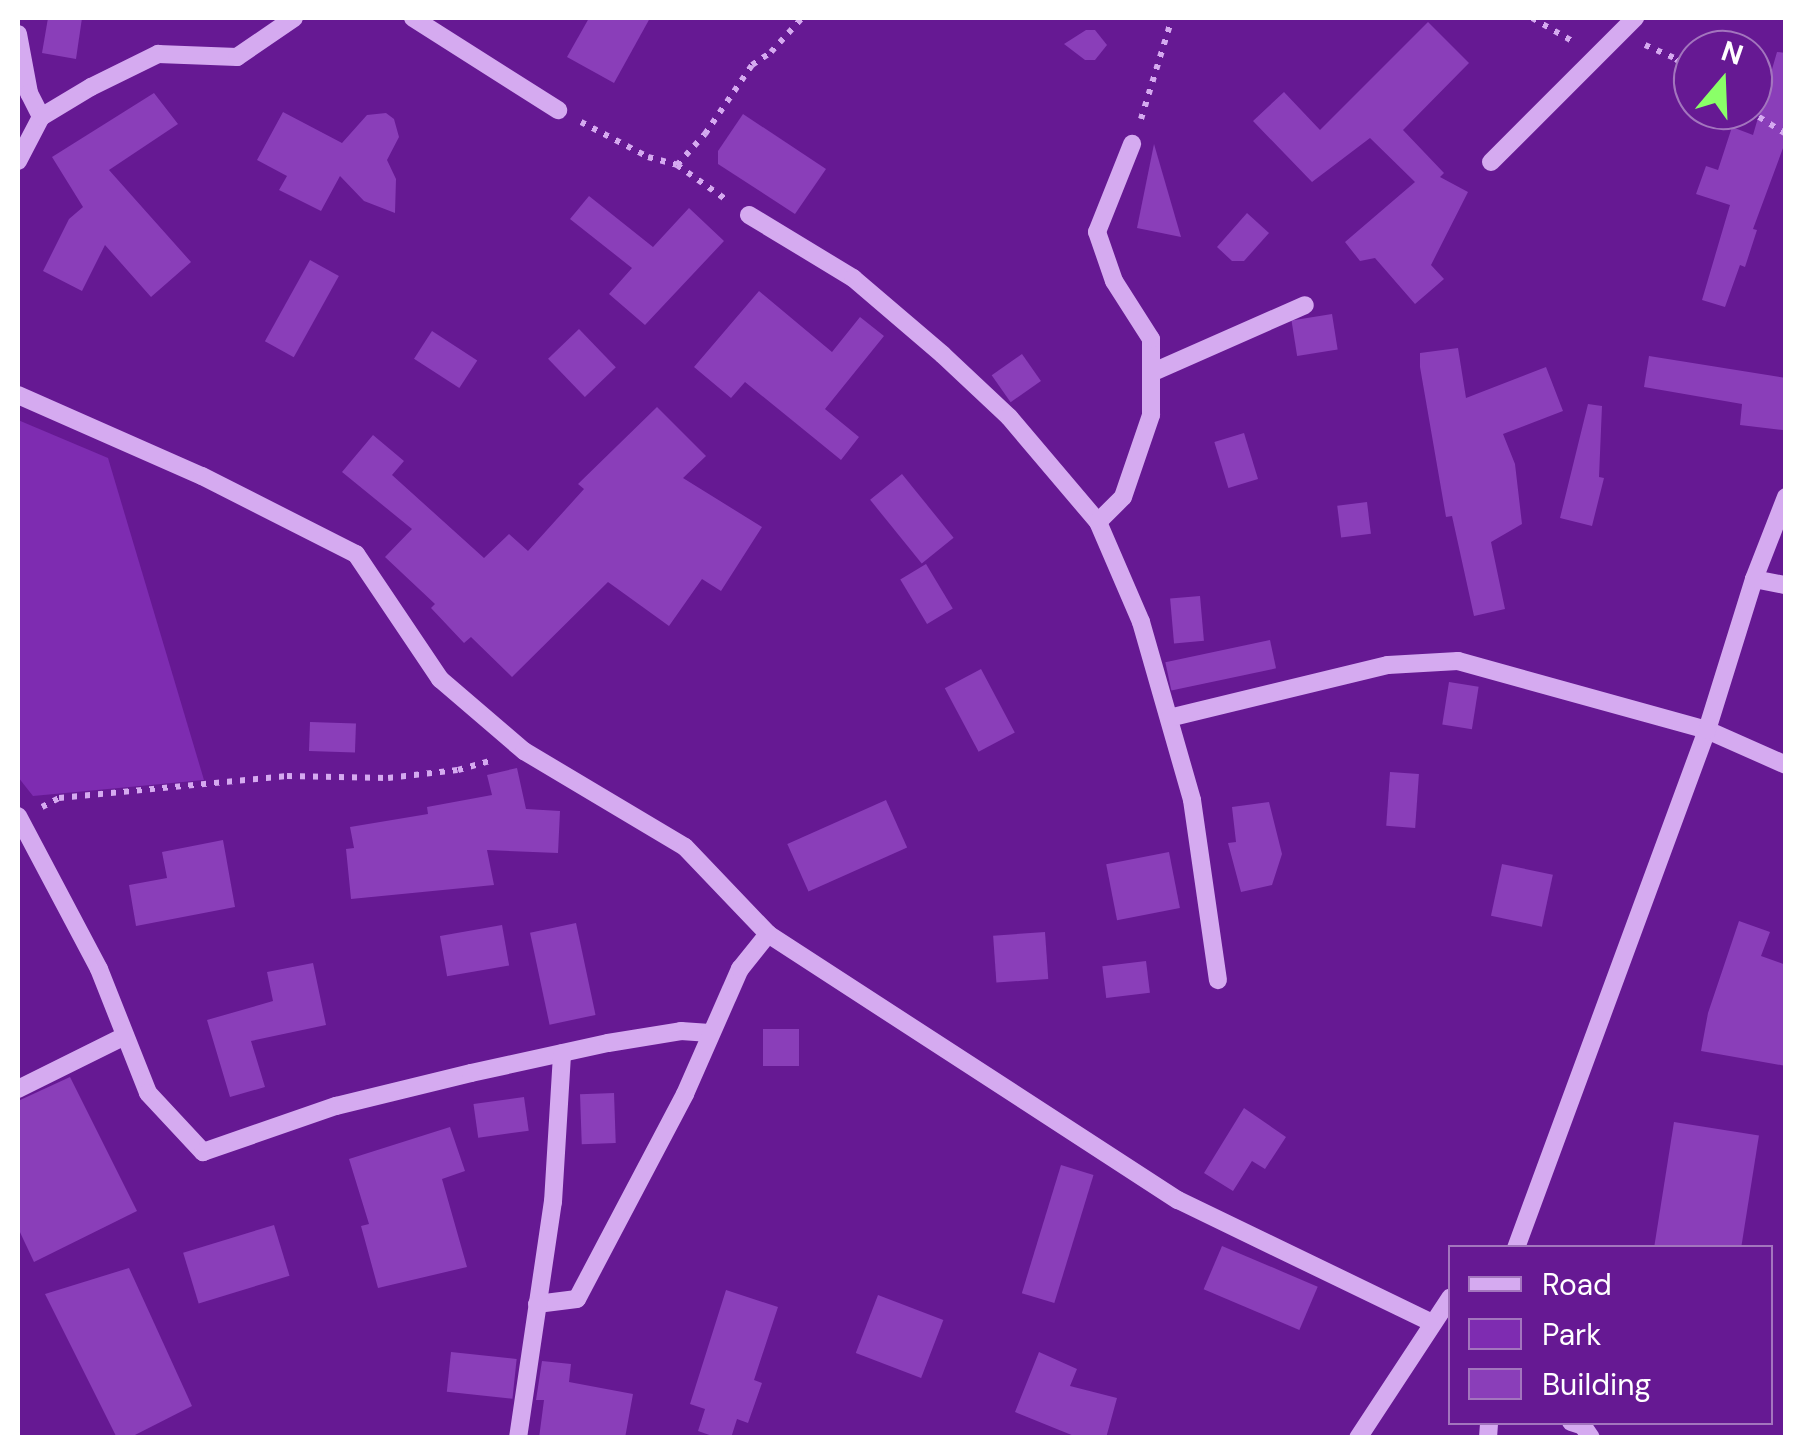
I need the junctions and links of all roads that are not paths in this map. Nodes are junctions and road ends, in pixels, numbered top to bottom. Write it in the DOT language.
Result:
graph roads {
  1 [pos="294,18"];
  2 [pos="412,18"];
  3 [pos="1636,18"];
  4 [pos="18,34"];
  5 [pos="558,110"];
  6 [pos="40,117"];
  7 [pos="1132,144"];
  8 [pos="18,160"];
  9 [pos="1491,162"];
  10 [pos="749,214"];
  11 [pos="1306,305"];
  12 [pos="1151,374"];
  13 [pos="18,396"];
  14 [pos="1786,497"];
  15 [pos="1098,522"];
  16 [pos="1754,579"];
  17 [pos="1786,586"];
  18 [pos="1169,718"];
  19 [pos="1708,730"];
  20 [pos="1786,765"];
  21 [pos="18,818"];
  22 [pos="768,934"];
  23 [pos="1218,980"];
  24 [pos="710,1033"];
  25 [pos="125,1036"];
  26 [pos="562,1053"];
  27 [pos="18,1089"];
  28 [pos="1517,1245"];
  29 [pos="1448,1301"];
  30 [pos="537,1304"];
  31 [pos="1432,1323"];
  32 [pos="518,1438"];
  33 [pos="1358,1438"];
  1 -- 6 [label="street"];
  2 -- 5 [label="street"];
  3 -- 9 [label="street"];
  4 -- 6 [label="street"];
  6 -- 8 [label="street"];
  7 -- 12 [label="street"];
  10 -- 15 [label="street"];
  11 -- 12 [label="street"];
  12 -- 15 [label="street"];
  13 -- 22 [label="street"];
  14 -- 16 [label="street"];
  15 -- 18 [label="street"];
  16 -- 17 [label="street"];
  16 -- 19 [label="street"];
  18 -- 19 [label="street"];
  18 -- 23 [label="street"];
  19 -- 20 [label="street"];
  19 -- 28 [label="street"];
  21 -- 25 [label="street"];
  22 -- 24 [label="street"];
  22 -- 31 [label="street"];
  24 -- 26 [label="street"];
  24 -- 30 [label="street"];
  25 -- 26 [label="street"];
  25 -- 27 [label="street"];
  26 -- 30 [label="street"];
  29 -- 31 [label="street"];
  30 -- 32 [label="street"];
  31 -- 33 [label="street"];
}
